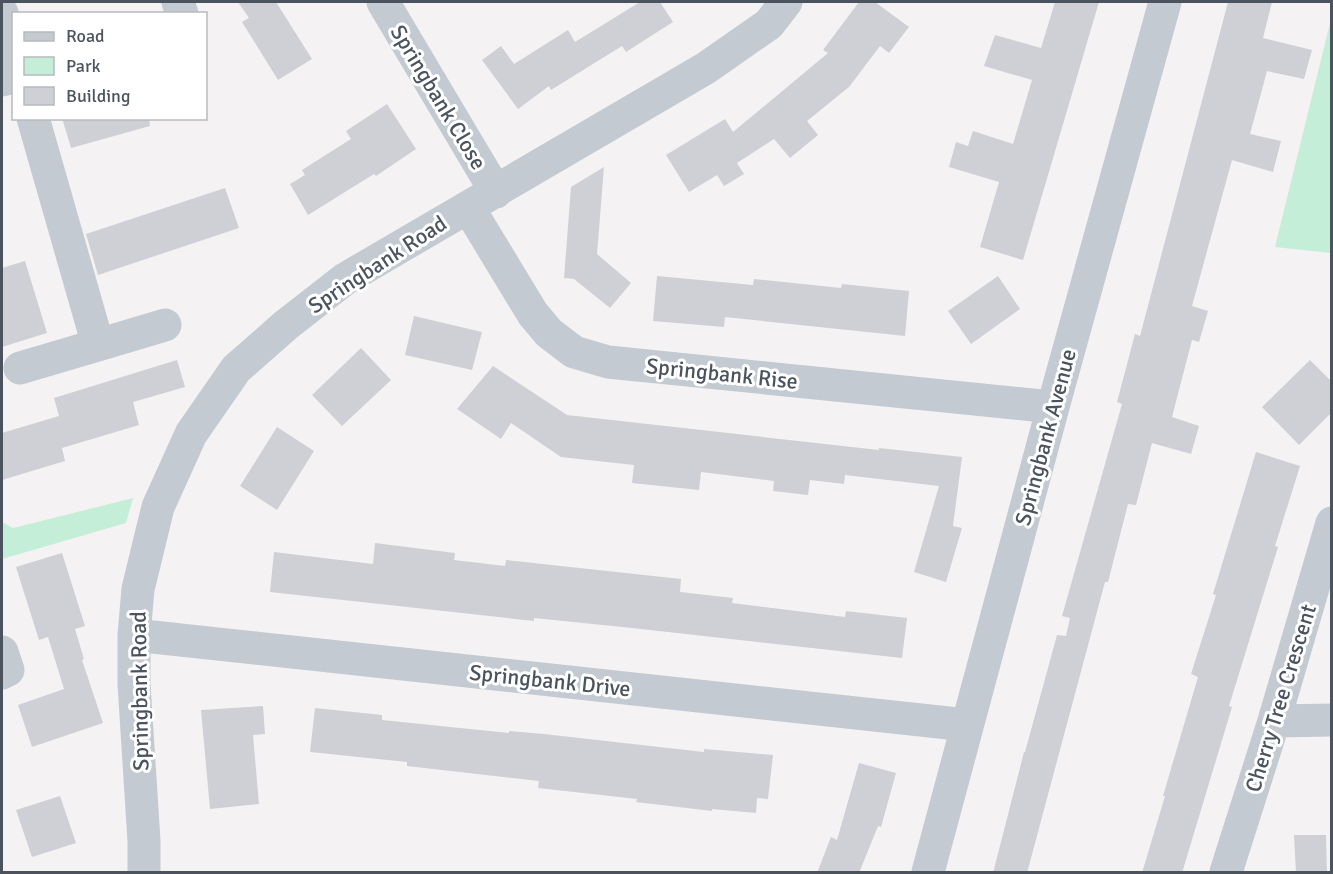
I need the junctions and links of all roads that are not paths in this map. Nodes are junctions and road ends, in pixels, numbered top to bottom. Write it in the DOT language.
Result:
graph roads {
  1 [pos="382,2"];
  2 [pos="786,2"];
  3 [pos="1165,2"];
  4 [pos="2,13"];
  5 [pos="12,46"];
  6 [pos="34,120"];
  7 [pos="496,192"];
  8 [pos="468,207"];
  9 [pos="165,326"];
  10 [pos="98,345"];
  11 [pos="20,368"];
  12 [pos="1053,407"];
  13 [pos="1332,523"];
  14 [pos="134,635"];
  15 [pos="2,652"];
  16 [pos="2,673"];
  17 [pos="1332,720"];
  18 [pos="1274,721"];
  19 [pos="967,725"];
  20 [pos="144,873"];
  21 [pos="928,873"];
  22 [pos="1226,873"];
  1 -- 7 [label="street, Springbank Close"];
  2 -- 7 [label="street, Springbank Road"];
  3 -- 12 [label="street, Springbank Avenue"];
  4 -- 5 [label="street"];
  6 -- 10 [label="street"];
  7 -- 8 [label="street, Springbank Road"];
  8 -- 12 [label="street, Springbank Rise"];
  8 -- 14 [label="street, Springbank Road"];
  9 -- 10 [label="street"];
  10 -- 11 [label="street"];
  12 -- 19 [label="street, Springbank Avenue"];
  13 -- 18 [label="street, Cherry Tree Crescent"];
  14 -- 19 [label="street, Springbank Drive"];
  14 -- 20 [label="street, Springbank Road"];
  15 -- 16 [label="street"];
  17 -- 18 [label="street"];
  18 -- 22 [label="street, Cherry Tree Crescent"];
  19 -- 21 [label="street, Springbank Avenue"];
}
